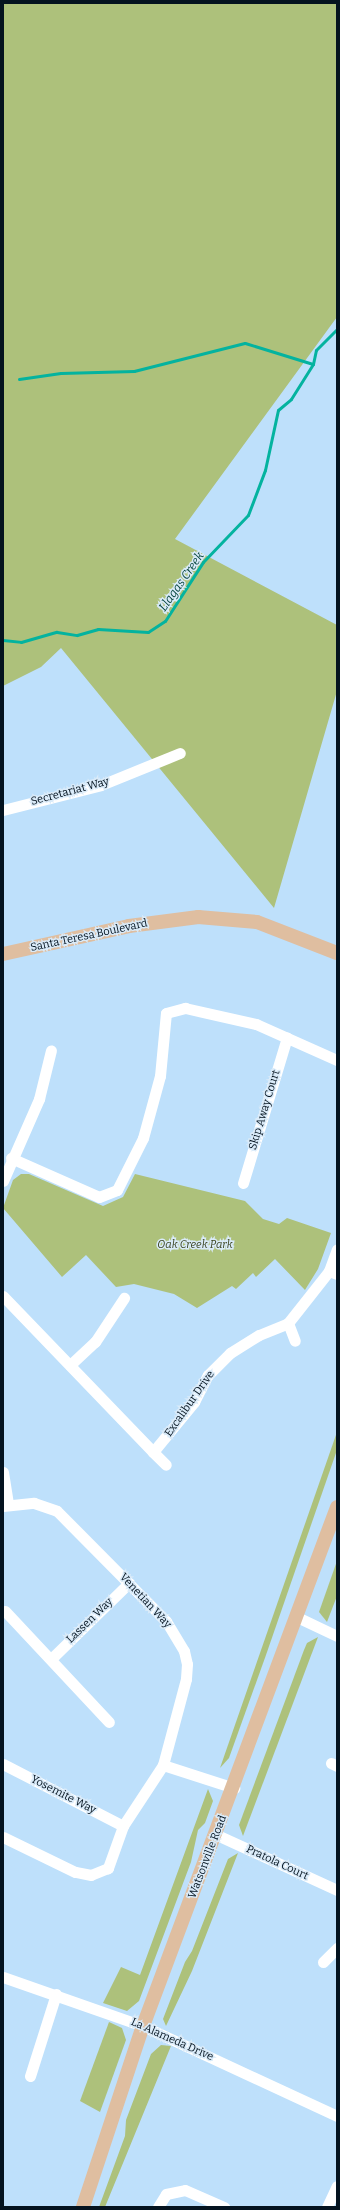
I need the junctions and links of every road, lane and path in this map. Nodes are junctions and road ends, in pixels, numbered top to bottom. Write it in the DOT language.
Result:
graph roads {
  1 [pos="180,753"];
  2 [pos="3,810"];
  3 [pos="337,953"];
  4 [pos="3,954"];
  5 [pos="287,1037"];
  6 [pos="51,1050"];
  7 [pos="337,1060"];
  8 [pos="11,1158"];
  9 [pos="3,1181"];
  10 [pos="243,1183"];
  11 [pos="337,1249"];
  12 [pos="333,1272"];
  13 [pos="3,1296"];
  14 [pos="124,1298"];
  15 [pos="288,1323"];
  16 [pos="295,1341"];
  17 [pos="70,1365"];
  18 [pos="153,1452"];
  19 [pos="166,1465"];
  20 [pos="3,1472"];
  21 [pos="5,1505"];
  22 [pos="337,1507"];
  23 [pos="129,1583"];
  24 [pos="5,1611"];
  25 [pos="297,1617"];
  26 [pos="337,1636"];
  27 [pos="51,1659"];
  28 [pos="109,1722"];
  29 [pos="3,1764"];
  30 [pos="163,1765"];
  31 [pos="234,1788"];
  32 [pos="124,1826"];
  33 [pos="217,1835"];
  34 [pos="3,1838"];
  35 [pos="337,1890"];
  36 [pos="337,1948"];
  37 [pos="323,1962"];
  38 [pos="3,1977"];
  39 [pos="56,1994"];
  40 [pos="143,2026"];
  41 [pos="30,2076"];
  42 [pos="337,2116"];
  43 [pos="337,2186"];
  44 [pos="83,2207"];
  45 [pos="158,2207"];
  46 [pos="224,2207"];
  47 [pos="327,2207"];
  1 -- 2 [label="street, Secretariat Way"];
  3 -- 4 [label="main road, Santa Teresa Boulevard"];
  5 -- 7 [label="street"];
  5 -- 8 [label="street"];
  5 -- 10 [label="street, Skip Away Court"];
  6 -- 8 [label="street"];
  8 -- 9 [label="street"];
  11 -- 12 [label="street"];
  12 -- 15 [label="street"];
  13 -- 17 [label="street"];
  14 -- 17 [label="street"];
  15 -- 16 [label="street"];
  15 -- 18 [label="street, Excalibur Drive"];
  17 -- 18 [label="street"];
  18 -- 19 [label="street"];
  20 -- 21 [label="street"];
  21 -- 23 [label="street, Venetian Way"];
  22 -- 25 [label="main road, Watsonville Road"];
  23 -- 27 [label="street, Lassen Way"];
  23 -- 30 [label="street, Venetian Way"];
  24 -- 27 [label="street"];
  25 -- 26 [label="street"];
  25 -- 31 [label="main road, Watsonville Road"];
  27 -- 28 [label="street"];
  29 -- 32 [label="street, Yosemite Way"];
  30 -- 31 [label="street"];
  30 -- 32 [label="street, Venetian Way"];
  31 -- 33 [label="main road, Watsonville Road"];
  32 -- 34 [label="street, Venetian Way"];
  33 -- 35 [label="street, Pratola Court"];
  33 -- 40 [label="main road, Watsonville Road"];
  36 -- 37 [label="street"];
  38 -- 39 [label="street, La Alameda Drive"];
  39 -- 40 [label="street, La Alameda Drive"];
  39 -- 41 [label="street"];
  40 -- 42 [label="street, La Alameda Drive"];
  40 -- 44 [label="main road, Watsonville Road"];
  43 -- 47 [label="street"];
  45 -- 46 [label="street"];
}
